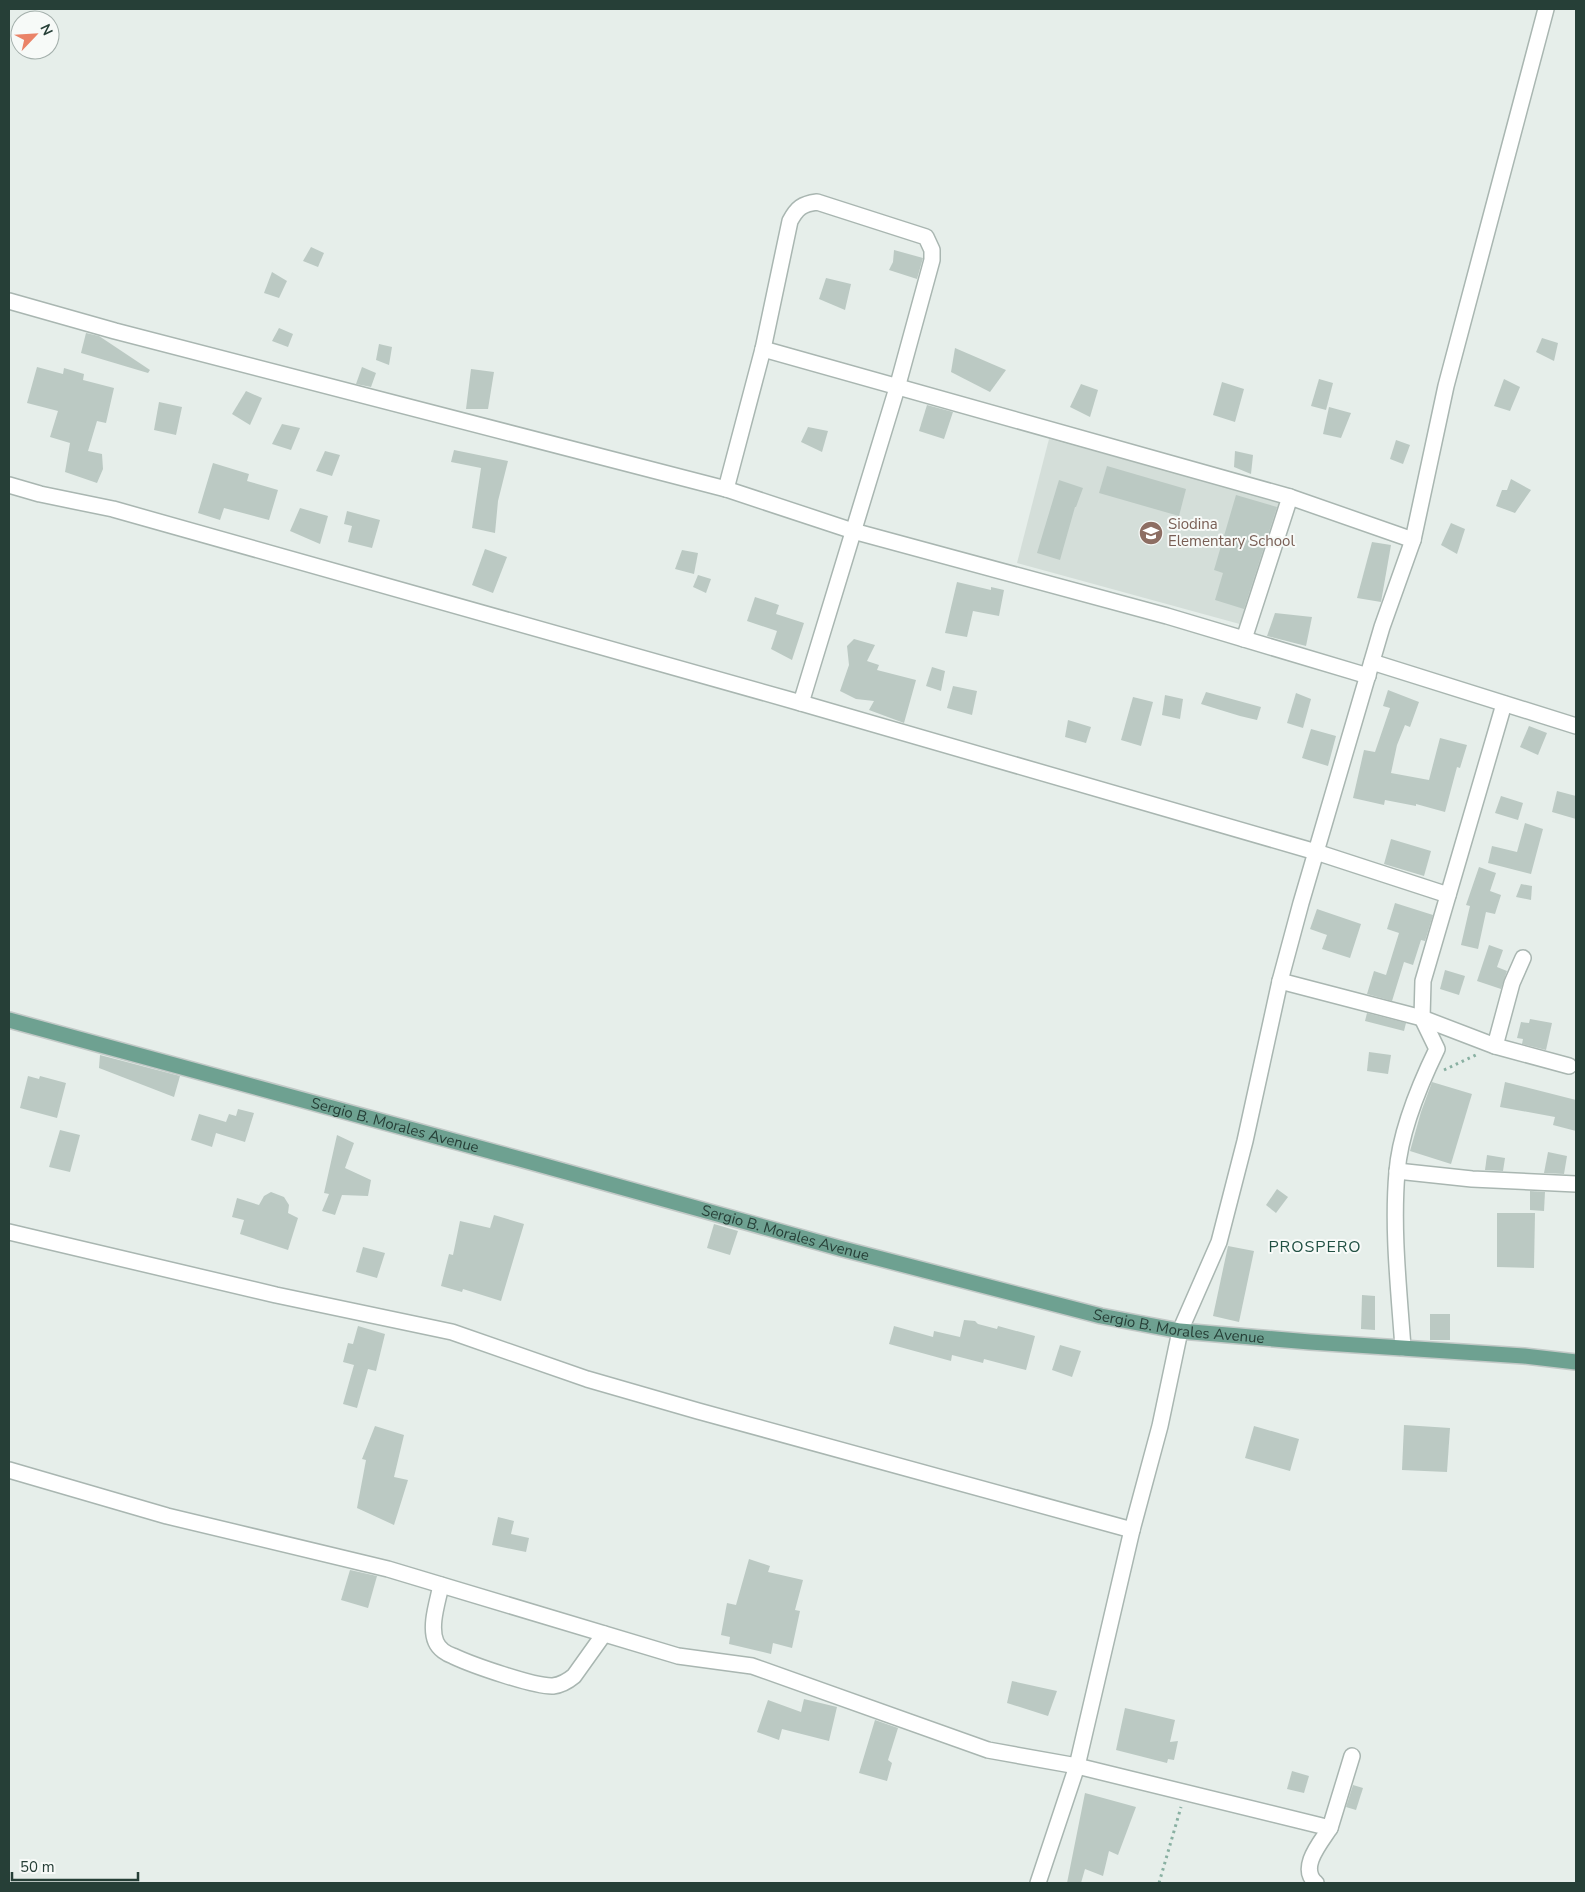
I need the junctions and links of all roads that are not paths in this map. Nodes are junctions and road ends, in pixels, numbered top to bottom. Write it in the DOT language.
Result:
graph roads {
  1 [pos="1546,9"];
  2 [pos="9,302"];
  3 [pos="763,349"];
  4 [pos="897,388"];
  5 [pos="9,485"];
  6 [pos="726,489"];
  7 [pos="1290,497"];
  8 [pos="853,531"];
  9 [pos="1413,540"];
  10 [pos="1244,640"];
  11 [pos="1372,662"];
  12 [pos="1368,676"];
  13 [pos="801,703"];
  14 [pos="1504,704"];
  15 [pos="1576,726"];
  16 [pos="1316,852"];
  17 [pos="1448,895"];
  18 [pos="1523,958"];
  19 [pos="1280,981"];
  20 [pos="1422,1018"];
  21 [pos="9,1020"];
  22 [pos="1495,1046"];
  23 [pos="1569,1066"];
  24 [pos="1397,1171"];
  25 [pos="1576,1184"];
  26 [pos="9,1232"];
  27 [pos="1180,1331"];
  28 [pos="1403,1348"];
  29 [pos="1576,1362"];
  30 [pos="9,1470"];
  31 [pos="1132,1530"];
  32 [pos="441,1585"];
  33 [pos="604,1634"];
  34 [pos="1352,1756"];
  35 [pos="1077,1766"];
  36 [pos="1330,1828"];
  37 [pos="1038,1883"];
  38 [pos="1316,1883"];
  1 -- 9 [label="street"];
  2 -- 6 [label="street"];
  3 -- 4 [label="street"];
  3 -- 4 [label="street"];
  3 -- 6 [label="street"];
  4 -- 7 [label="street"];
  4 -- 8 [label="street"];
  5 -- 13 [label="street"];
  6 -- 8 [label="street"];
  7 -- 9 [label="street"];
  7 -- 10 [label="street"];
  8 -- 10 [label="street"];
  8 -- 13 [label="street"];
  9 -- 11 [label="street"];
  10 -- 12 [label="street"];
  11 -- 12 [label="street"];
  11 -- 14 [label="street"];
  12 -- 16 [label="street"];
  13 -- 16 [label="street"];
  14 -- 15 [label="street"];
  14 -- 17 [label="street"];
  16 -- 17 [label="street"];
  16 -- 19 [label="street"];
  17 -- 20 [label="street"];
  18 -- 22 [label="street"];
  19 -- 20 [label="street"];
  19 -- 27 [label="street"];
  20 -- 22 [label="street"];
  20 -- 24 [label="street"];
  21 -- 27 [label="main road, Sergio B. Morales Avenue"];
  22 -- 23 [label="street"];
  24 -- 25 [label="street"];
  24 -- 28 [label="street"];
  26 -- 31 [label="street"];
  27 -- 28 [label="main road, Sergio B. Morales Avenue"];
  27 -- 31 [label="street"];
  28 -- 29 [label="main road, Sergio B. Morales Avenue"];
  30 -- 32 [label="street"];
  31 -- 35 [label="street"];
  32 -- 33 [label="street"];
  32 -- 33 [label="street"];
  33 -- 35 [label="street"];
  34 -- 36 [label="street"];
  35 -- 36 [label="street"];
  35 -- 37 [label="street"];
  36 -- 38 [label="street"];
}
